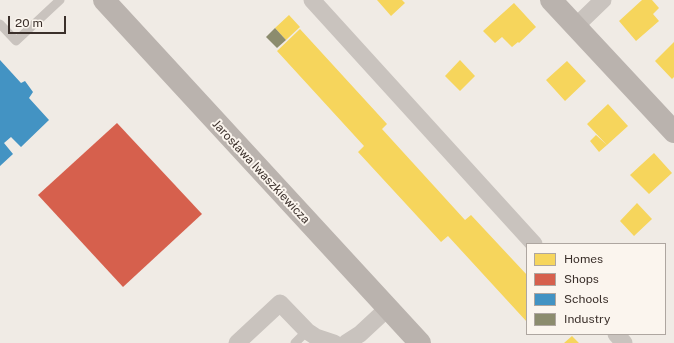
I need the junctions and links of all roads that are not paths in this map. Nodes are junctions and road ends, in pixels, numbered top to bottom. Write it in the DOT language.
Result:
graph roads {
  1 [pos="60,0"];
  2 [pos="104,0"];
  3 [pos="312,0"];
  4 [pos="551,0"];
  5 [pos="603,0"];
  6 [pos="0,24"];
  7 [pos="576,26"];
  8 [pos="674,132"];
  9 [pos="533,243"];
  10 [pos="388,308"];
  11 [pos="307,331"];
  12 [pos="617,335"];
  13 [pos="237,343"];
  14 [pos="295,343"];
  15 [pos="334,343"];
  16 [pos="346,343"];
  17 [pos="420,343"];
  18 [pos="624,343"];
  1 -- 6 [label="lane"];
  2 -- 10 [label="street, Jarosława Iwaszkiewicza"];
  3 -- 9 [label="street"];
  4 -- 7 [label="street"];
  5 -- 7 [label="street"];
  7 -- 8 [label="street"];
  10 -- 16 [label="street"];
  10 -- 17 [label="street, Jarosława Iwaszkiewicza"];
  11 -- 13 [label="street"];
  11 -- 14 [label="lane"];
  11 -- 15 [label="street"];
  12 -- 18 [label="street"];
}
